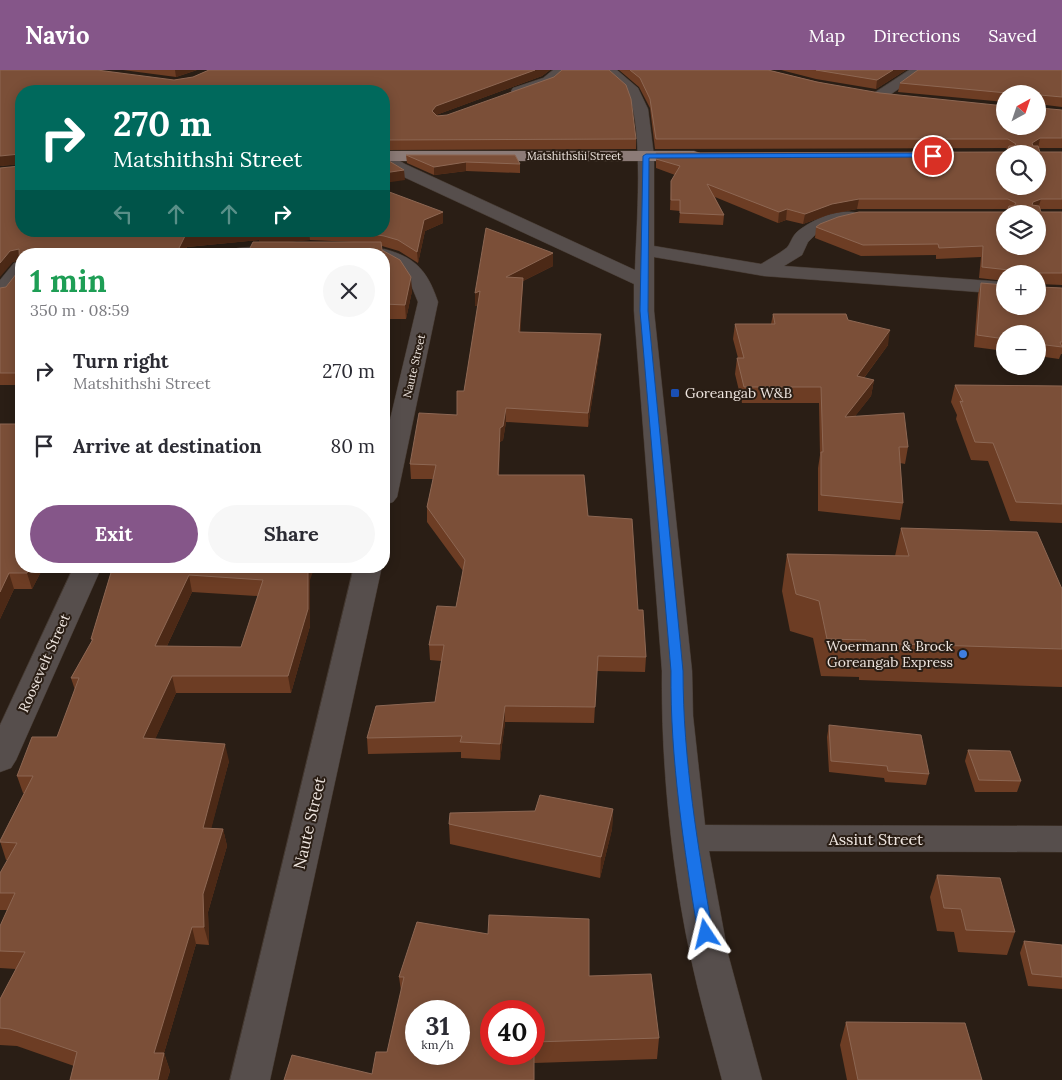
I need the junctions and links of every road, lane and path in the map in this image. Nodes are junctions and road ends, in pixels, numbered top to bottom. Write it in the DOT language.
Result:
graph roads {
  1 [pos="568,70"];
  2 [pos="608,70"];
  3 [pos="919,70"];
  4 [pos="861,93"];
  5 [pos="880,96"];
  6 [pos="503,97"];
  7 [pos="899,98"];
  8 [pos="646,156"];
  9 [pos="715,156"];
  10 [pos="390,157"];
  11 [pos="390,161"];
  12 [pos="867,216"];
  13 [pos="644,250"];
  14 [pos="390,258"];
  15 [pos="15,267"];
  16 [pos="0,268"];
  17 [pos="764,270"];
  18 [pos="15,275"];
  19 [pos="643,281"];
  20 [pos="996,287"];
  21 [pos="0,294"];
  22 [pos="390,470"];
  23 [pos="85,573"];
  24 [pos="366,573"];
  25 [pos="0,760"];
  26 [pos="689,838"];
  27 [pos="1062,839"];
  28 [pos="250,1080"];
  29 [pos="742,1080"];
  1 -- 6 [label="street"];
  2 -- 8 [label="street"];
  3 -- 5 [label="street"];
  4 -- 5 [label="street"];
  5 -- 7 [label="street"];
  8 -- 9 [label="main road, Matshithshi Street"];
  8 -- 10 [label="main road, Matshithshi Street"];
  8 -- 13 [label="street"];
  11 -- 19 [label="street"];
  12 -- 17 [label="street"];
  13 -- 17 [label="street"];
  13 -- 19 [label="street"];
  14 -- 22 [label="street, Naute Street"];
  15 -- 16 [label="street"];
  17 -- 20 [label="street"];
  18 -- 21 [label="street"];
  19 -- 26 [label="street"];
  23 -- 25 [label="street, Roosevelt Street"];
  24 -- 28 [label="street, Naute Street"];
  26 -- 27 [label="street, Assiut Street"];
  26 -- 29 [label="street"];
}
